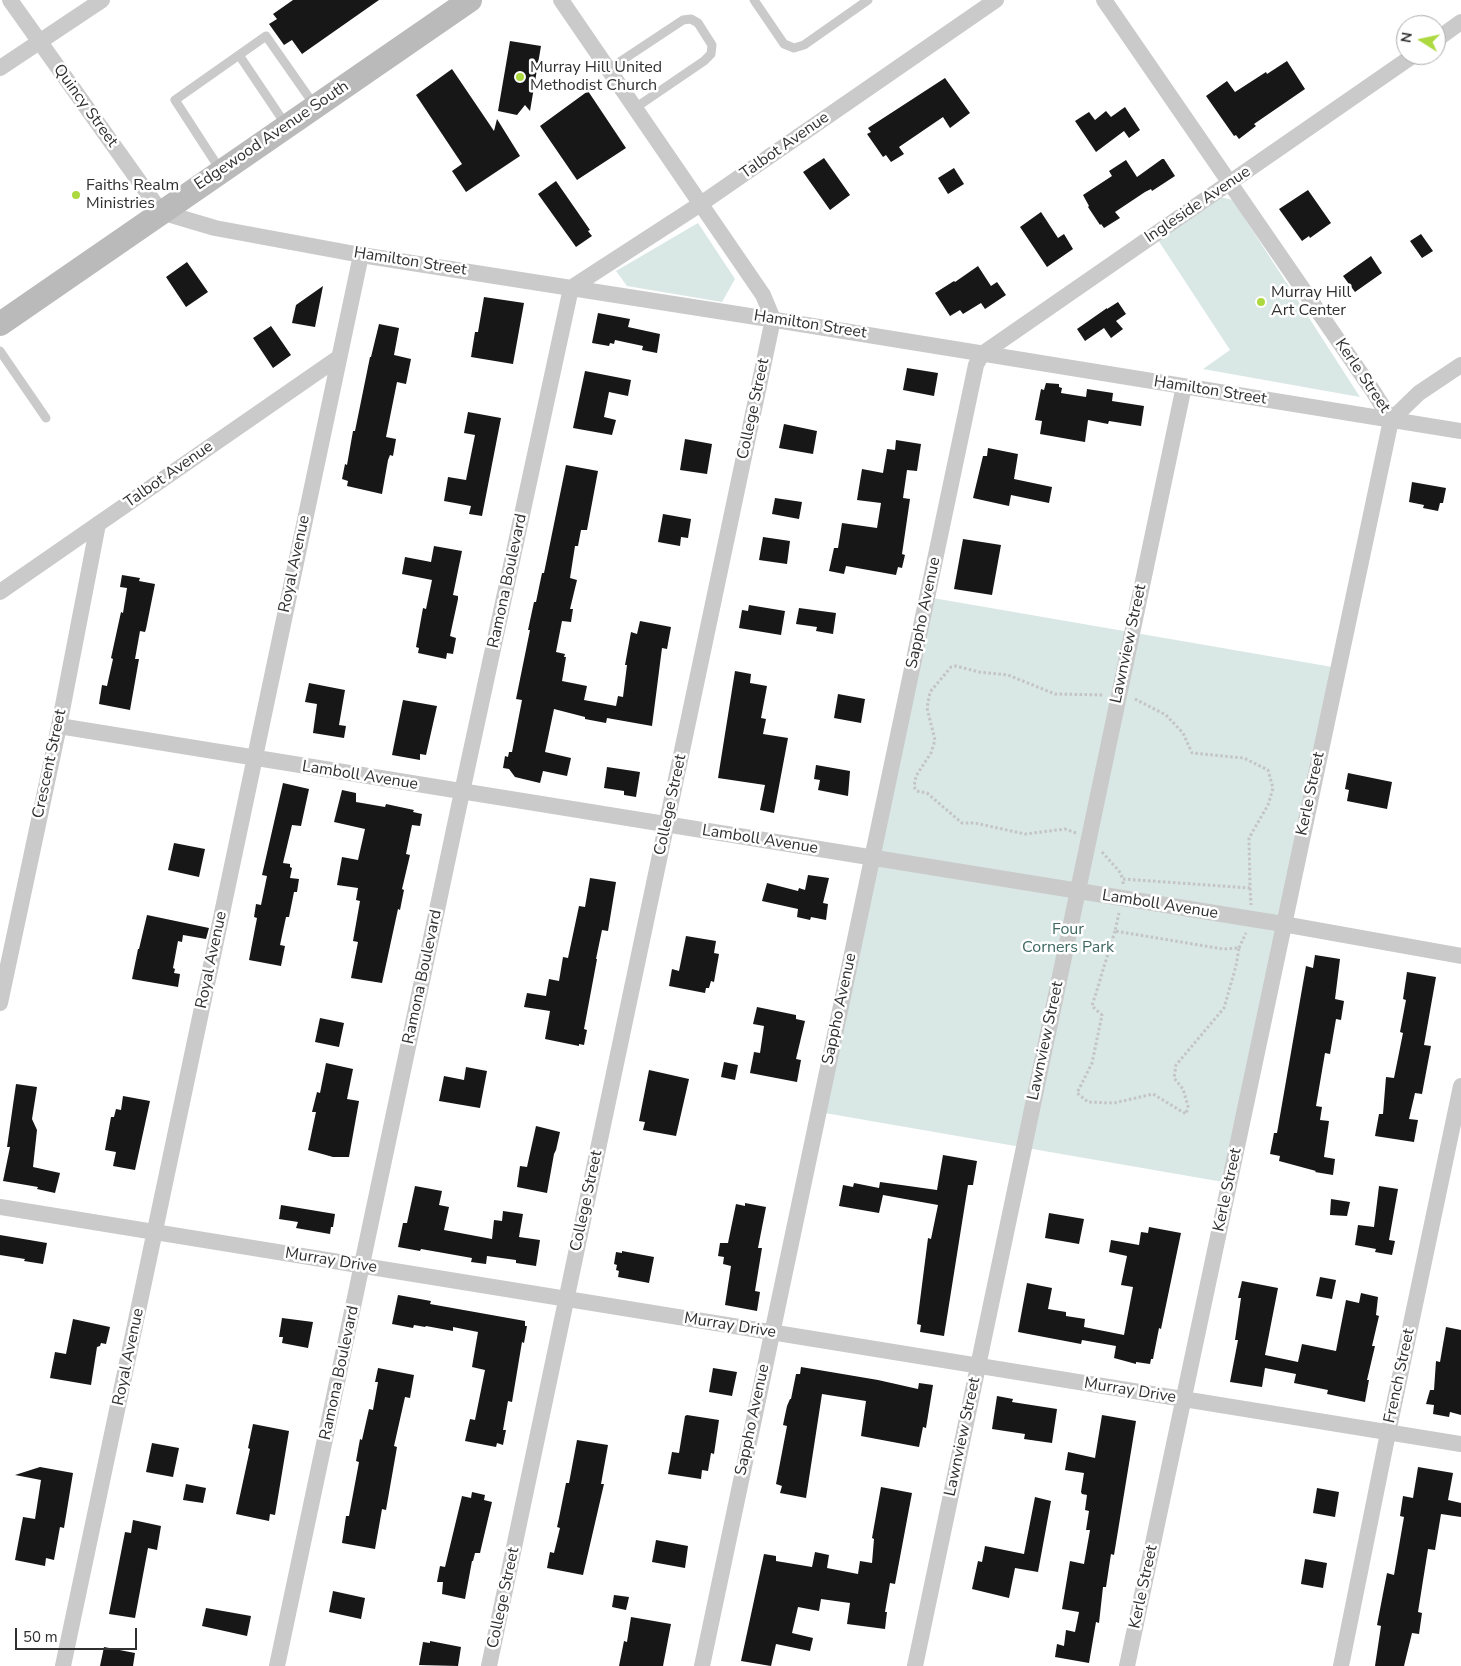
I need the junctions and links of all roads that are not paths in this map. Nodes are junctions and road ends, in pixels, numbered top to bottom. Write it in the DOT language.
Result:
graph roads {
  1 [pos="10,0"];
  2 [pos="102,0"];
  3 [pos="470,0"];
  4 [pos="561,0"];
  5 [pos="754,0"];
  6 [pos="868,0"];
  7 [pos="996,0"];
  8 [pos="1104,0"];
  9 [pos="1461,22"];
  10 [pos="1446,33"];
  11 [pos="39,42"];
  12 [pos="239,55"];
  13 [pos="1400,65"];
  14 [pos="0,68"];
  15 [pos="609,69"];
  16 [pos="315,106"];
  17 [pos="635,108"];
  18 [pos="287,126"];
  19 [pos="221,171"];
  20 [pos="1230,183"];
  21 [pos="702,203"];
  22 [pos="160,212"];
  23 [pos="361,255"];
  24 [pos="571,288"];
  25 [pos="773,319"];
  26 [pos="0,324"];
  27 [pos="0,351"];
  28 [pos="982,354"];
  29 [pos="338,358"];
  30 [pos="1461,364"];
  31 [pos="1184,386"];
  32 [pos="46,418"];
  33 [pos="1391,420"];
  34 [pos="1461,431"];
  35 [pos="98,524"];
  36 [pos="0,592"];
  37 [pos="59,726"];
  38 [pos="254,759"];
  39 [pos="462,792"];
  40 [pos="667,825"];
  41 [pos="873,858"];
  42 [pos="1077,891"];
  43 [pos="1283,924"];
  44 [pos="1461,956"];
  45 [pos="0,1003"];
  46 [pos="1461,1086"];
  47 [pos="0,1207"];
  48 [pos="156,1233"];
  49 [pos="362,1266"];
  50 [pos="567,1300"];
  51 [pos="772,1332"];
  52 [pos="978,1367"];
  53 [pos="1183,1399"];
  54 [pos="1388,1432"];
  55 [pos="1461,1444"];
  56 [pos="64,1666"];
  57 [pos="277,1666"];
  58 [pos="490,1666"];
  59 [pos="702,1666"];
  60 [pos="916,1666"];
  61 [pos="1127,1666"];
  62 [pos="1341,1666"];
  1 -- 11 [label="street, Quincy Street"];
  2 -- 11 [label="street"];
  3 -- 16 [label="main road, Edgewood Avenue South"];
  4 -- 15 [label="street"];
  5 -- 6 [label="lane"];
  7 -- 21 [label="street, Talbot Avenue"];
  8 -- 20 [label="street, Kerle Street"];
  9 -- 10 [label="street"];
  11 -- 14 [label="street"];
  11 -- 22 [label="street, Quincy Street"];
  12 -- 16 [label="lane"];
  12 -- 18 [label="lane"];
  12 -- 19 [label="lane"];
  13 -- 20 [label="street, Ingleside Avenue"];
  15 -- 17 [label="street"];
  15 -- 17 [label="lane"];
  16 -- 18 [label="main road, Edgewood Avenue South"];
  17 -- 21 [label="street"];
  18 -- 19 [label="main road, Edgewood Avenue South"];
  19 -- 22 [label="main road, Edgewood Avenue South"];
  20 -- 28 [label="street, Ingleside Avenue"];
  20 -- 33 [label="street, Kerle Street"];
  21 -- 24 [label="street, Talbot Avenue"];
  21 -- 25 [label="street"];
  22 -- 23 [label="street, Hamilton Street"];
  22 -- 26 [label="main road, Edgewood Avenue South"];
  23 -- 24 [label="street, Hamilton Street"];
  23 -- 29 [label="street, Royal Avenue"];
  24 -- 25 [label="street, Hamilton Street"];
  24 -- 39 [label="street, Ramona Boulevard"];
  25 -- 28 [label="street, Hamilton Street"];
  25 -- 40 [label="street, College Street"];
  27 -- 32 [label="lane"];
  28 -- 31 [label="street, Hamilton Street"];
  28 -- 41 [label="street, Sappho Avenue"];
  29 -- 35 [label="street, Talbot Avenue"];
  29 -- 38 [label="street, Royal Avenue"];
  30 -- 33 [label="street"];
  31 -- 33 [label="street, Hamilton Street"];
  31 -- 42 [label="street, Lawnview Street"];
  33 -- 34 [label="street, Hamilton Street"];
  33 -- 43 [label="street, Kerle Street"];
  35 -- 36 [label="street, Talbot Avenue"];
  35 -- 37 [label="street, Crescent Street"];
  37 -- 38 [label="street, Lamboll Avenue"];
  37 -- 45 [label="street, Crescent Street"];
  38 -- 39 [label="street, Lamboll Avenue"];
  38 -- 48 [label="street, Royal Avenue"];
  39 -- 40 [label="street, Lamboll Avenue"];
  39 -- 49 [label="street, Ramona Boulevard"];
  40 -- 41 [label="street, Lamboll Avenue"];
  40 -- 50 [label="street, College Street"];
  41 -- 42 [label="street, Lamboll Avenue"];
  41 -- 51 [label="street, Sappho Avenue"];
  42 -- 43 [label="street, Lamboll Avenue"];
  42 -- 52 [label="street, Lawnview Street"];
  43 -- 44 [label="street, Lamboll Avenue"];
  43 -- 53 [label="street, Kerle Street"];
  46 -- 54 [label="street, French Street"];
  47 -- 48 [label="street, Murray Drive"];
  48 -- 49 [label="street, Murray Drive"];
  48 -- 56 [label="street, Royal Avenue"];
  49 -- 50 [label="street, Murray Drive"];
  49 -- 57 [label="street, Ramona Boulevard"];
  50 -- 51 [label="street, Murray Drive"];
  50 -- 58 [label="street, College Street"];
  51 -- 52 [label="street, Murray Drive"];
  51 -- 59 [label="street, Sappho Avenue"];
  52 -- 53 [label="street, Murray Drive"];
  52 -- 60 [label="street, Lawnview Street"];
  53 -- 54 [label="street, Murray Drive"];
  53 -- 61 [label="street, Kerle Street"];
  54 -- 55 [label="street, Murray Drive"];
  54 -- 62 [label="street, French Street"];
}
